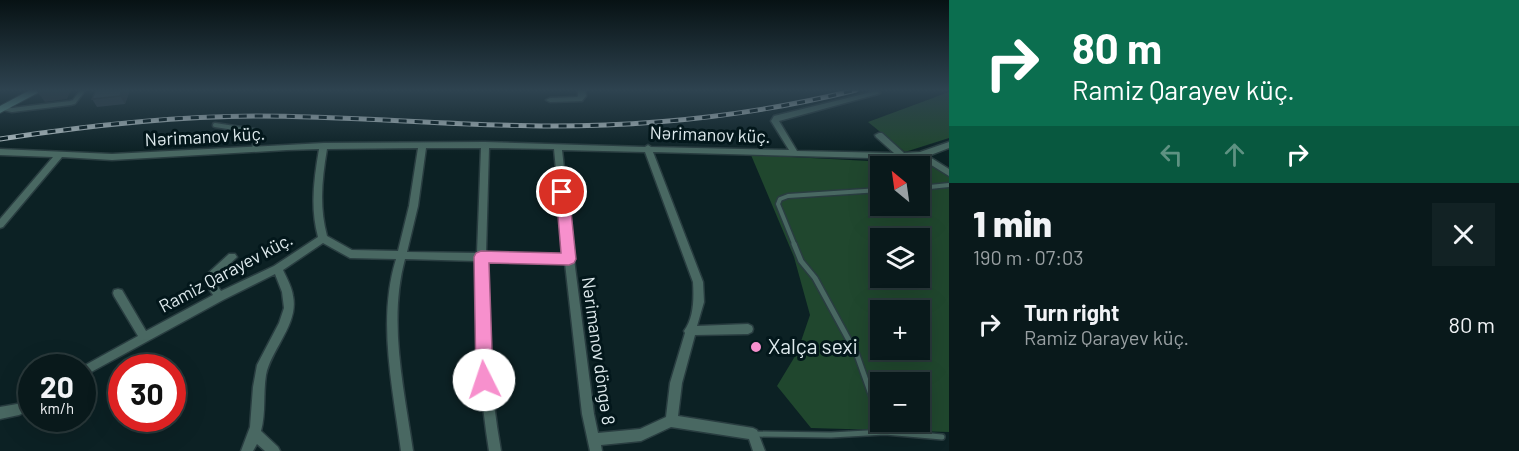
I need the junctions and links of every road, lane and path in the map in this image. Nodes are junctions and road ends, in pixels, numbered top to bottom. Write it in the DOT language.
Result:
graph roads {
  1 [pos="805,111"];
  2 [pos="215,125"];
  3 [pos="879,135"];
  4 [pos="485,145"];
  5 [pos="949,145"];
  6 [pos="422,146"];
  7 [pos="324,147"];
  8 [pos="558,147"];
  9 [pos="648,148"];
  10 [pos="254,149"];
  11 [pos="0,152"];
  12 [pos="795,153"];
  13 [pos="60,154"];
  14 [pos="921,155"];
  15 [pos="901,156"];
  16 [pos="949,173"];
  17 [pos="949,184"];
  18 [pos="930,187"];
  19 [pos="870,191"];
  20 [pos="0,225"];
  21 [pos="323,238"];
  22 [pos="401,255"];
  23 [pos="232,257"];
  24 [pos="481,257"];
  25 [pos="569,259"];
  26 [pos="278,269"];
  27 [pos="118,293"];
  28 [pos="219,297"];
  29 [pos="748,328"];
  30 [pos="689,331"];
  31 [pos="144,337"];
  32 [pos="96,364"];
  33 [pos="870,391"];
  34 [pos="18,409"];
  35 [pos="0,413"];
  36 [pos="671,421"];
  37 [pos="885,432"];
  38 [pos="753,434"];
  39 [pos="256,435"];
  40 [pos="942,437"];
  41 [pos="595,446"];
  42 [pos="247,451"];
  43 [pos="274,451"];
  44 [pos="407,451"];
  45 [pos="495,451"];
  46 [pos="759,451"];
  1 -- 12 [label="street"];
  2 -- 10 [label="lane"];
  3 -- 15 [label="street"];
  4 -- 6 [label="street, Nərimanov küç."];
  4 -- 8 [label="street, Nərimanov küç."];
  4 -- 24 [label="street"];
  5 -- 14 [label="street, Nərimanov küç."];
  6 -- 7 [label="street, Nərimanov küç."];
  6 -- 22 [label="street"];
  7 -- 10 [label="street, Nərimanov küç."];
  7 -- 21 [label="street"];
  8 -- 9 [label="street, Nərimanov küç."];
  8 -- 25 [label="street, Nərimanov döngə 8"];
  9 -- 12 [label="street, Nərimanov küç."];
  9 -- 30 [label="street"];
  10 -- 13 [label="street, Nərimanov küç."];
  11 -- 13 [label="street, Nərimanov küç."];
  12 -- 15 [label="street, Nərimanov küç."];
  13 -- 20 [label="street"];
  14 -- 15 [label="street, Nərimanov küç."];
  14 -- 16 [label="street"];
  17 -- 18 [label="lane"];
  19 -- 33 [label="lane"];
  21 -- 22 [label="street"];
  21 -- 26 [label="street, Ramiz Qarayev küç."];
  22 -- 24 [label="street"];
  22 -- 44 [label="street"];
  23 -- 28 [label="street"];
  24 -- 25 [label="street"];
  24 -- 45 [label="street"];
  25 -- 41 [label="street, Nərimanov döngə 8"];
  26 -- 28 [label="street, Ramiz Qarayev küç."];
  26 -- 39 [label="street"];
  27 -- 31 [label="street"];
  28 -- 31 [label="street, Ramiz Qarayev küç."];
  29 -- 30 [label="street"];
  30 -- 36 [label="street"];
  31 -- 32 [label="street, Ramiz Qarayev küç."];
  34 -- 35 [label="street"];
  36 -- 38 [label="street"];
  36 -- 41 [label="street"];
  37 -- 38 [label="lane"];
  37 -- 40 [label="lane"];
  38 -- 46 [label="street"];
  39 -- 42 [label="street"];
  39 -- 43 [label="street"];
}
